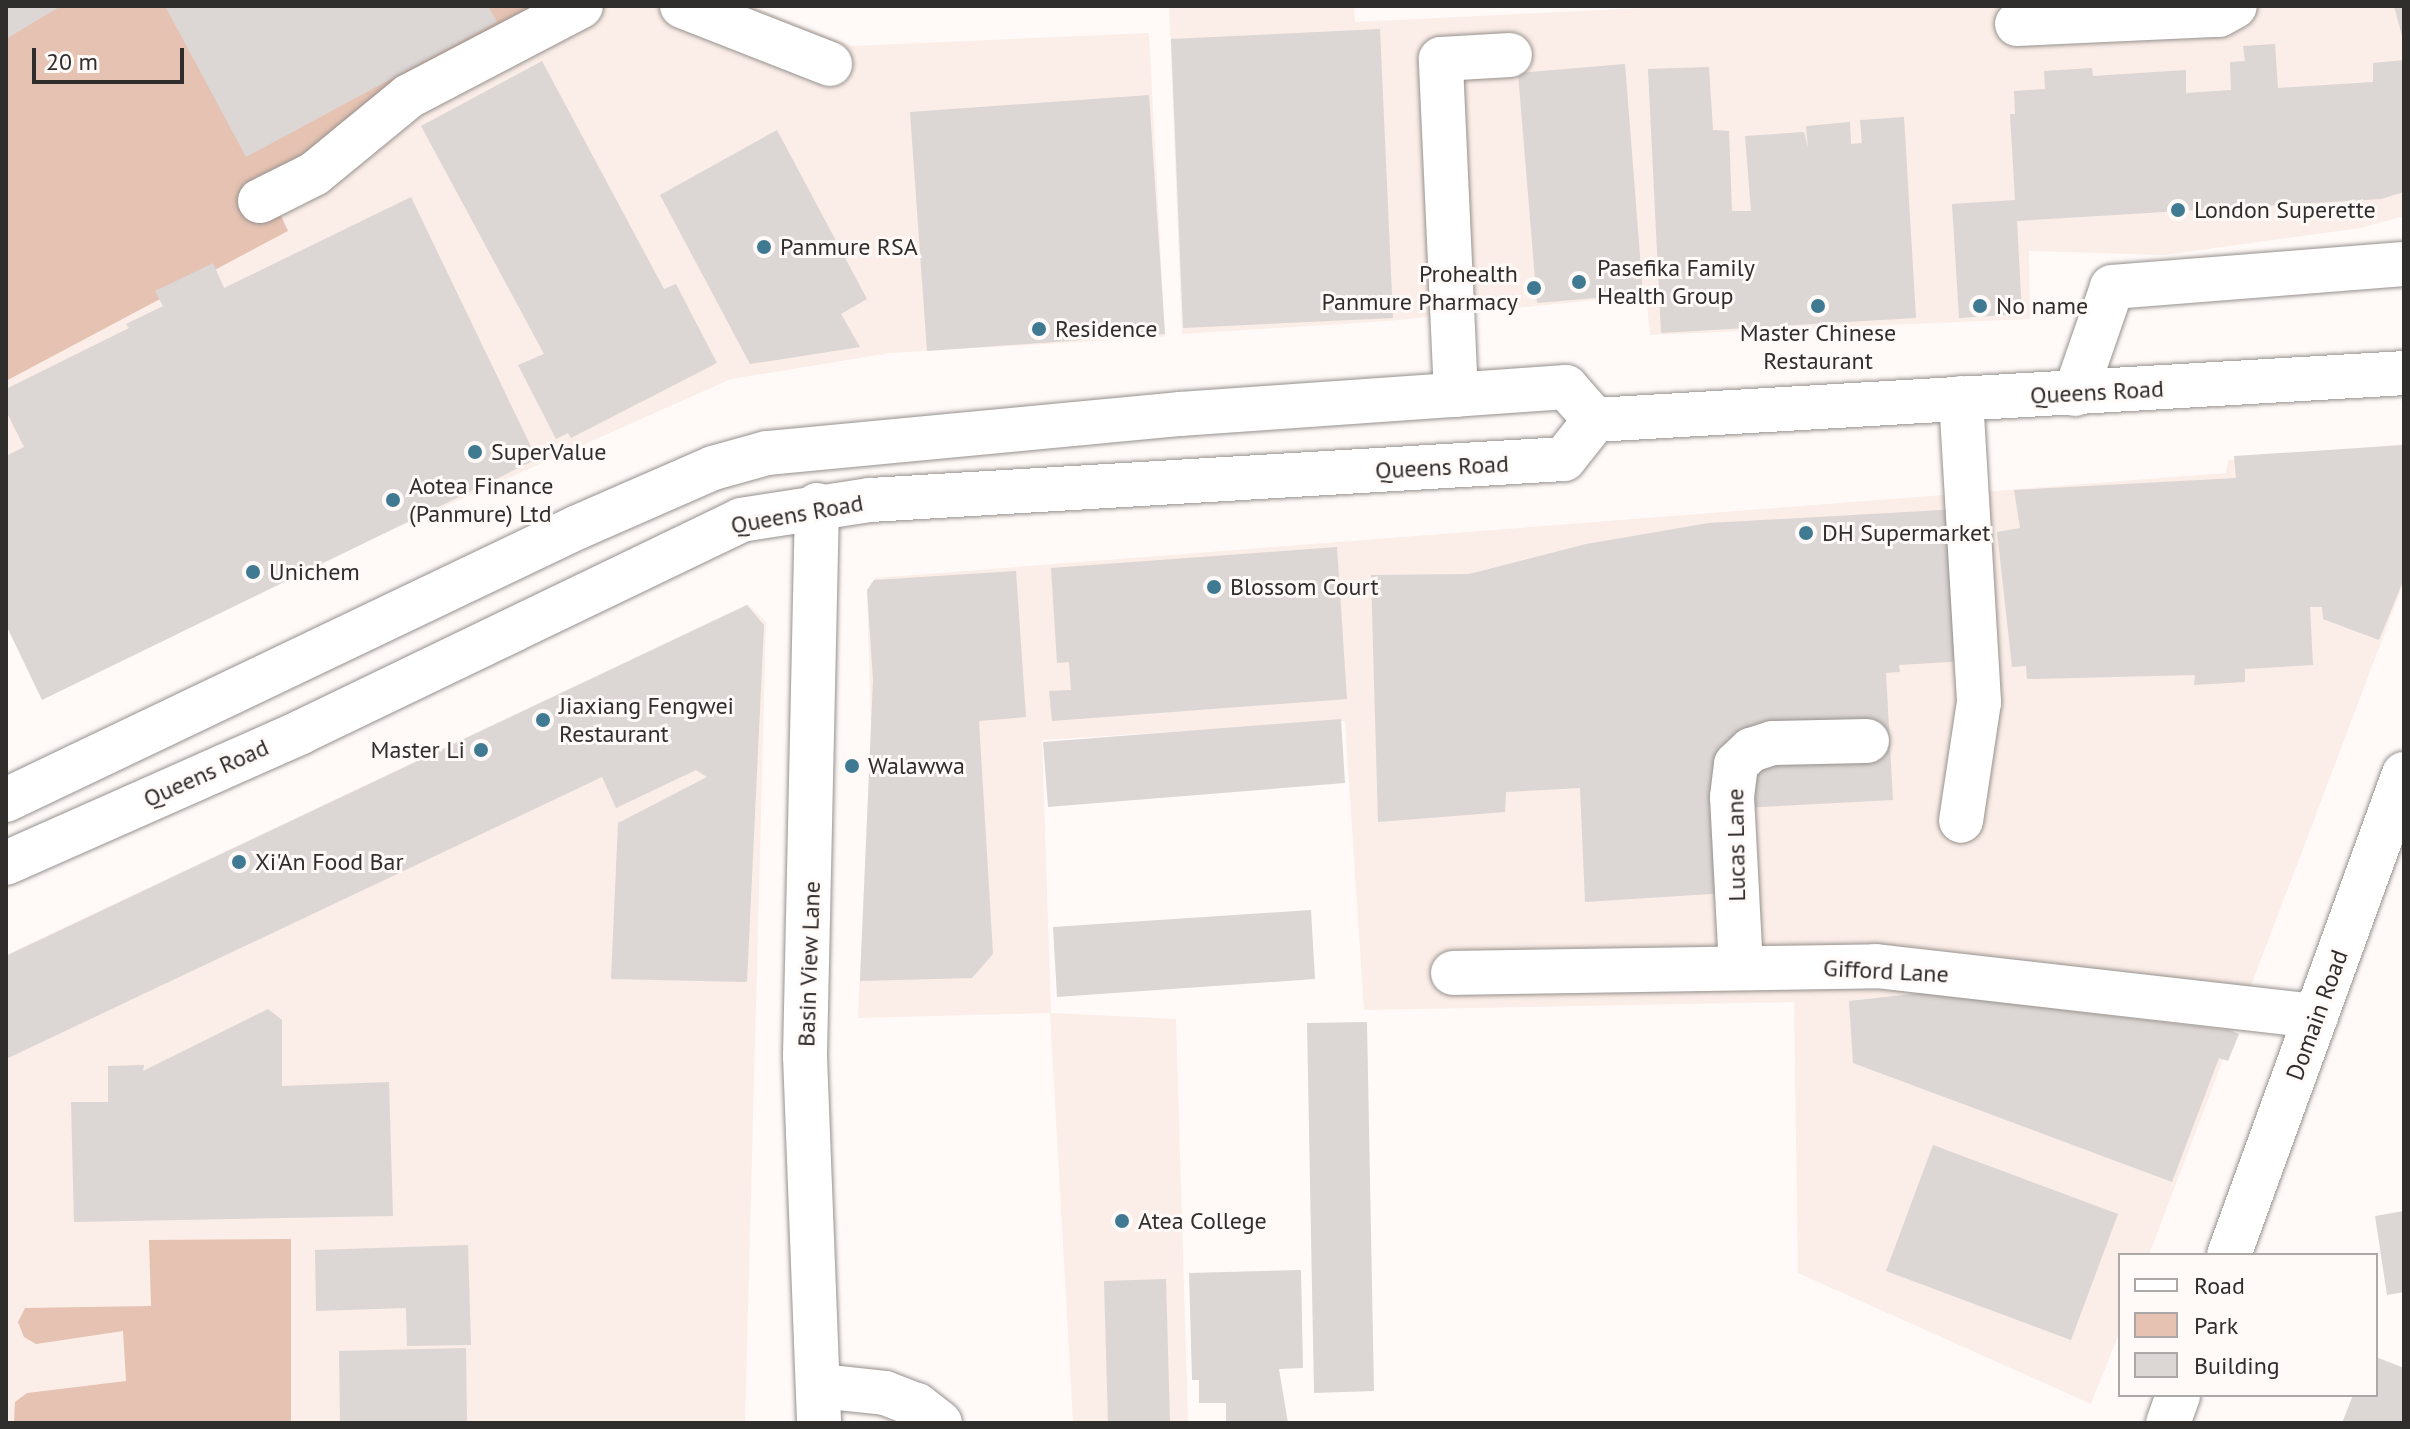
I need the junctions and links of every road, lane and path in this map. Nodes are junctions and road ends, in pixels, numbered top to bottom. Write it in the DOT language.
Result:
graph roads {
  1 [pos="581,6"];
  2 [pos="682,6"];
  3 [pos="2235,6"];
  4 [pos="2017,24"];
  5 [pos="1510,55"];
  6 [pos="830,64"];
  7 [pos="260,201"];
  8 [pos="2404,264"];
  9 [pos="2404,373"];
  10 [pos="2360,376"];
  11 [pos="2075,394"];
  12 [pos="1456,395"];
  13 [pos="2404,396"];
  14 [pos="1961,398"];
  15 [pos="1595,420"];
  16 [pos="817,505"];
  17 [pos="1867,741"];
  18 [pos="2404,774"];
  19 [pos="6,800"];
  20 [pos="1961,821"];
  21 [pos="10,852"];
  22 [pos="1741,968"];
  23 [pos="1453,973"];
  24 [pos="2316,1016"];
  25 [pos="2230,1253"];
  26 [pos="2177,1397"];
  27 [pos="820,1404"];
  28 [pos="940,1423"];
  29 [pos="2168,1423"];
  1 -- 7 [label="street"];
  2 -- 6 [label="street"];
  3 -- 4 [label="street"];
  5 -- 12 [label="street"];
  8 -- 11 [label="street"];
  9 -- 10 [label="street, Queens Road"];
  10 -- 11 [label="street, Queens Road"];
  10 -- 13 [label="street, Queens Road"];
  11 -- 14 [label="street, Queens Road"];
  12 -- 15 [label="street"];
  12 -- 19 [label="street"];
  14 -- 15 [label="street, Queens Road"];
  14 -- 20 [label="street"];
  15 -- 16 [label="street, Queens Road"];
  16 -- 21 [label="street, Queens Road"];
  16 -- 27 [label="street, Basin View Lane"];
  17 -- 22 [label="street, Lucas Lane"];
  18 -- 24 [label="street, Domain Road"];
  22 -- 23 [label="street, Gifford Lane"];
  22 -- 24 [label="street, Gifford Lane"];
  24 -- 25 [label="street, Domain Road"];
  26 -- 29 [label="street"];
  27 -- 28 [label="street"];
}
